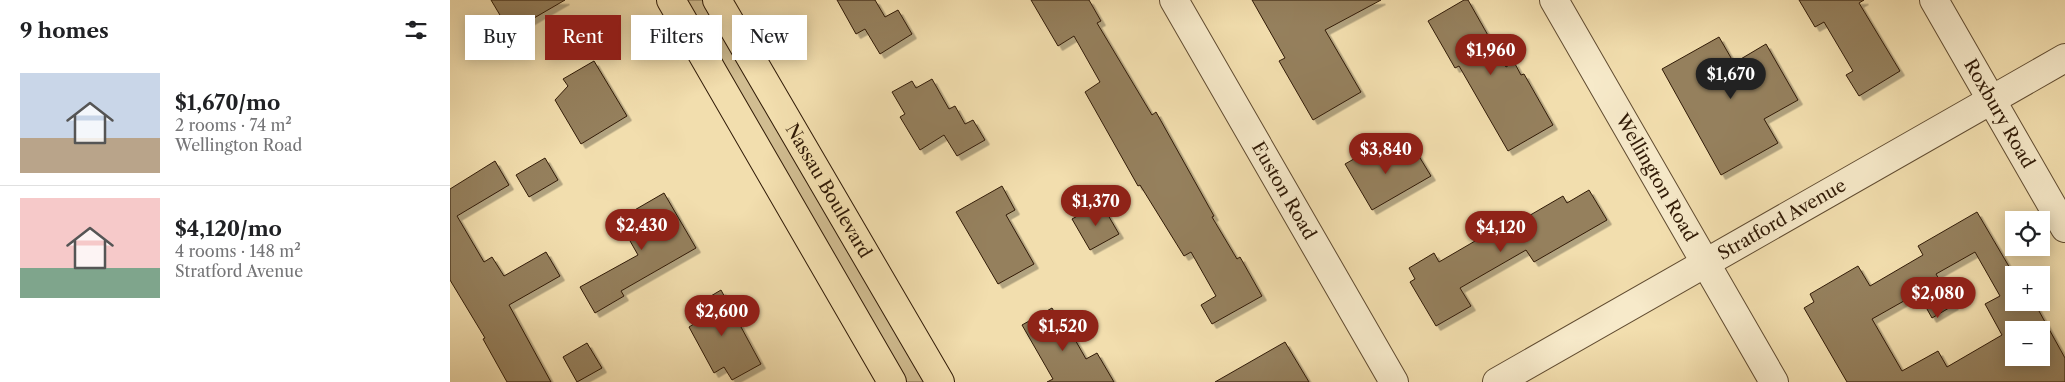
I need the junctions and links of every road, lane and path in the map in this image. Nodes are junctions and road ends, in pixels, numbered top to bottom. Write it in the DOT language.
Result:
graph roads {
  1 [pos="671,0"];
  2 [pos="717,0"];
  3 [pos="1174,0"];
  4 [pos="1554,0"];
  5 [pos="1934,0"];
  6 [pos="2065,58"];
  7 [pos="1991,100"];
  8 [pos="2065,228"];
  9 [pos="1705,263"];
  10 [pos="892,382"];
  11 [pos="940,382"];
  12 [pos="1394,382"];
  13 [pos="1497,382"];
  14 [pos="1774,382"];
  1 -- 10 [label="main road"];
  2 -- 11 [label="main road, Nassau Boulevard"];
  3 -- 12 [label="street, Euston Road"];
  4 -- 9 [label="street, Wellington Road"];
  5 -- 7 [label="street, Roxbury Road"];
  6 -- 7 [label="street, Stratford Avenue"];
  7 -- 8 [label="street, Roxbury Road"];
  7 -- 9 [label="street, Stratford Avenue"];
  9 -- 13 [label="street, Stratford Avenue"];
  9 -- 14 [label="street, Wellington Road"];
}
